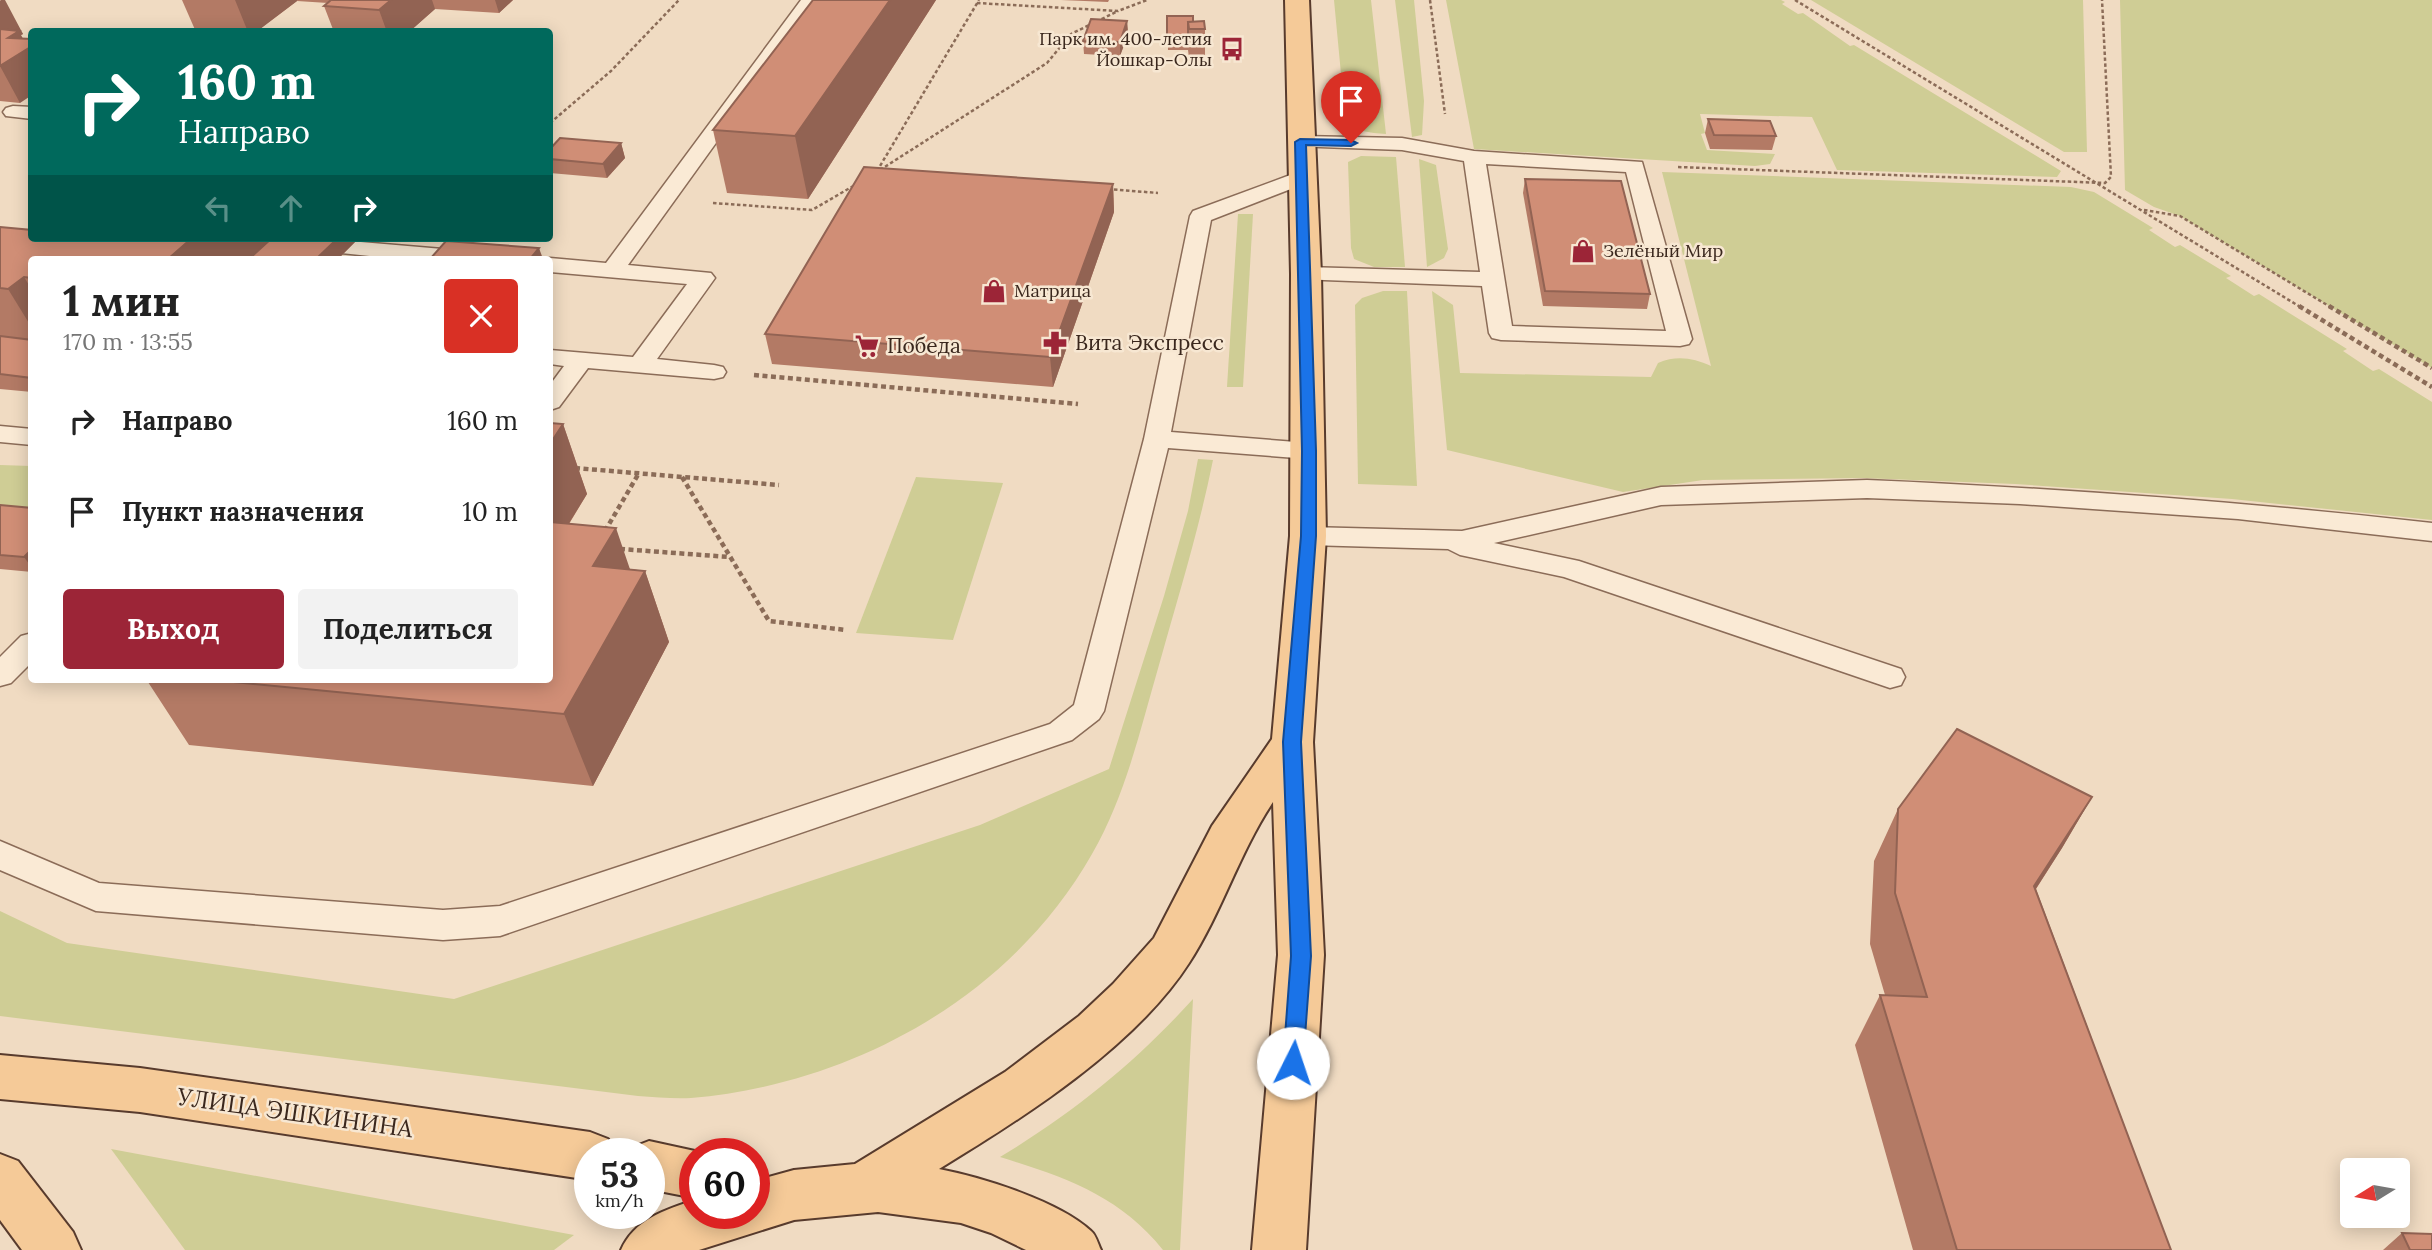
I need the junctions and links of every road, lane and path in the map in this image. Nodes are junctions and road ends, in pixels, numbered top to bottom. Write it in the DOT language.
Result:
graph roads {
  1 [pos="679,0"];
  2 [pos="810,0"];
  3 [pos="1147,0"];
  4 [pos="1297,0"];
  5 [pos="1430,0"];
  6 [pos="1796,0"];
  7 [pos="2102,0"];
  8 [pos="978,2"];
  9 [pos="1138,2"];
  10 [pos="1118,10"];
  11 [pos="553,120"];
  12 [pos="1300,142"];
  13 [pos="1450,153"];
  14 [pos="1474,157"];
  15 [pos="1635,166"];
  16 [pos="877,172"];
  17 [pos="890,173"];
  18 [pos="1301,177"];
  19 [pos="855,184"];
  20 [pos="2098,184"];
  21 [pos="1104,188"];
  22 [pos="1158,192"];
  23 [pos="663,200"];
  24 [pos="2140,209"];
  25 [pos="349,248"];
  26 [pos="420,250"];
  27 [pos="459,256"];
  28 [pos="553,265"];
  29 [pos="612,270"];
  30 [pos="1306,274"];
  31 [pos="1493,279"];
  32 [pos="553,357"];
  33 [pos="582,360"];
  34 [pos="640,365"];
  35 [pos="2432,368"];
  36 [pos="714,372"];
  37 [pos="2432,387"];
  38 [pos="553,398"];
  39 [pos="1078,404"];
  40 [pos="0,434"];
  41 [pos="28,437"];
  42 [pos="1157,439"];
  43 [pos="1309,451"];
  44 [pos="573,468"];
  45 [pos="639,473"];
  46 [pos="682,477"];
  47 [pos="779,485"];
  48 [pos="2432,532"];
  49 [pos="1308,536"];
  50 [pos="601,537"];
  51 [pos="1436,541"];
  52 [pos="609,548"];
  53 [pos="731,557"];
  54 [pos="846,630"];
  55 [pos="28,647"];
  56 [pos="0,675"];
  57 [pos="1890,677"];
  58 [pos="1292,742"];
  59 [pos="0,855"];
  60 [pos="0,1077"];
  61 [pos="574,1154"];
  62 [pos="0,1178"];
  63 [pos="865,1186"];
  64 [pos="770,1196"];
  65 [pos="685,1229"];
  66 [pos="54,1250"];
  67 [pos="648,1250"];
  68 [pos="1074,1250"];
  69 [pos="1279,1250"];
  1 -- 11 [label="path"];
  2 -- 23 [label="lane"];
  3 -- 9 [label="path"];
  4 -- 12 [label="main road"];
  5 -- 13 [label="path"];
  6 -- 20 [label="path"];
  7 -- 20 [label="path"];
  8 -- 10 [label="path"];
  8 -- 16 [label="path"];
  9 -- 10 [label="path"];
  10 -- 16 [label="path"];
  12 -- 13 [label="lane"];
  12 -- 18 [label="main road"];
  13 -- 14 [label="lane"];
  14 -- 15 [label="lane"];
  14 -- 31 [label="lane"];
  15 -- 20 [label="path"];
  15 -- 31 [label="lane"];
  16 -- 17 [label="path"];
  18 -- 30 [label="main road"];
  18 -- 42 [label="lane"];
  19 -- 23 [label="path"];
  20 -- 24 [label="path"];
  21 -- 22 [label="path"];
  23 -- 29 [label="lane"];
  24 -- 35 [label="path"];
  24 -- 37 [label="path"];
  25 -- 26 [label="lane"];
  26 -- 27 [label="lane"];
  28 -- 29 [label="lane"];
  29 -- 34 [label="lane"];
  30 -- 31 [label="lane"];
  30 -- 43 [label="main road"];
  32 -- 33 [label="lane"];
  33 -- 34 [label="lane"];
  33 -- 38 [label="lane"];
  34 -- 36 [label="lane"];
  36 -- 39 [label="path"];
  40 -- 41 [label="lane"];
  42 -- 43 [label="lane"];
  42 -- 59 [label="lane"];
  43 -- 49 [label="main road"];
  44 -- 45 [label="path"];
  45 -- 46 [label="path"];
  45 -- 50 [label="path"];
  46 -- 47 [label="path"];
  46 -- 53 [label="path"];
  48 -- 51 [label="lane"];
  49 -- 51 [label="lane"];
  49 -- 58 [label="main road"];
  51 -- 57 [label="lane"];
  52 -- 53 [label="path"];
  53 -- 54 [label="path"];
  55 -- 56 [label="lane"];
  58 -- 63 [label="main road"];
  58 -- 69 [label="main road"];
  60 -- 61 [label="main road, УЛИЦА ЭШКИНИНА"];
  62 -- 66 [label="main road"];
  63 -- 64 [label="main road"];
  63 -- 68 [label="main road"];
  65 -- 67 [label="main road"];
}
